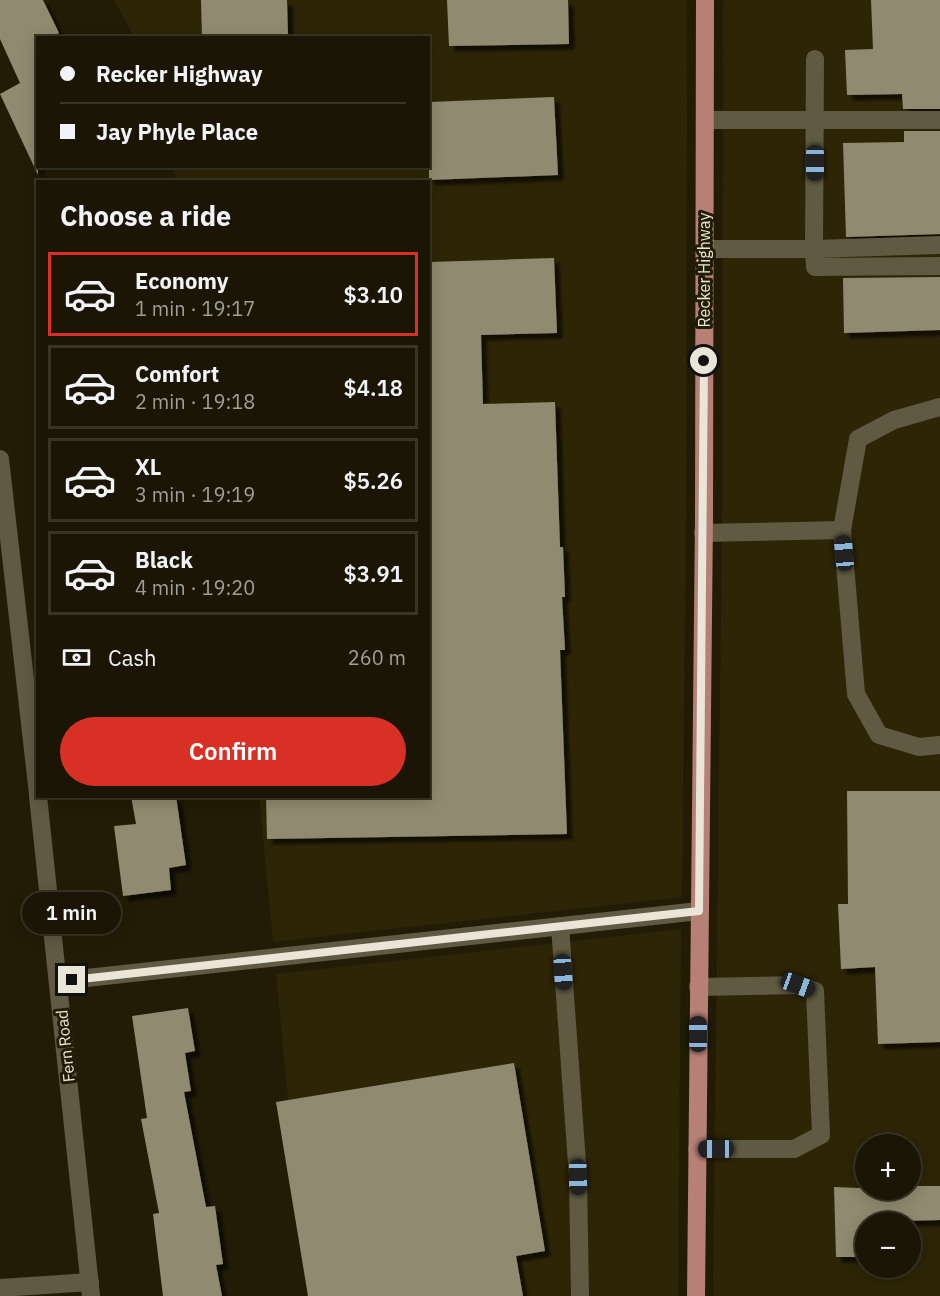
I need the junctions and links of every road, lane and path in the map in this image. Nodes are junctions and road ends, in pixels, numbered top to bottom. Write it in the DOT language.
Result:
graph roads {
  1 [pos="705,0"];
  2 [pos="815,59"];
  3 [pos="705,120"];
  4 [pos="816,120"];
  5 [pos="940,120"];
  6 [pos="940,245"];
  7 [pos="704,249"];
  8 [pos="814,249"];
  9 [pos="940,266"];
  10 [pos="940,407"];
  11 [pos="0,459"];
  12 [pos="842,530"];
  13 [pos="704,533"];
  14 [pos="940,746"];
  15 [pos="36,777"];
  16 [pos="38,798"];
  17 [pos="699,911"];
  18 [pos="560,926"];
  19 [pos="58,981"];
  20 [pos="698,987"];
  21 [pos="697,1149"];
  22 [pos="0,1288"];
  23 [pos="90,1289"];
  24 [pos="580,1296"];
  25 [pos="696,1296"];
  1 -- 3 [label="main road, Recker Highway"];
  2 -- 4 [label="street"];
  3 -- 4 [label="street"];
  3 -- 7 [label="main road, Recker Highway"];
  4 -- 5 [label="street"];
  4 -- 8 [label="street"];
  6 -- 8 [label="street"];
  7 -- 8 [label="street"];
  7 -- 13 [label="main road, Recker Highway"];
  8 -- 9 [label="street"];
  10 -- 12 [label="street"];
  11 -- 15 [label="street, Fern Road"];
  12 -- 13 [label="street"];
  12 -- 14 [label="street"];
  13 -- 17 [label="main road, Recker Highway"];
  16 -- 19 [label="street, Fern Road"];
  17 -- 18 [label="street"];
  17 -- 20 [label="main road, Recker Highway"];
  18 -- 19 [label="street"];
  18 -- 24 [label="street"];
  19 -- 23 [label="street, Fern Road"];
  20 -- 21 [label="main road, Recker Highway"];
  20 -- 21 [label="street"];
  21 -- 25 [label="main road, Recker Highway"];
  22 -- 23 [label="street"];
}
